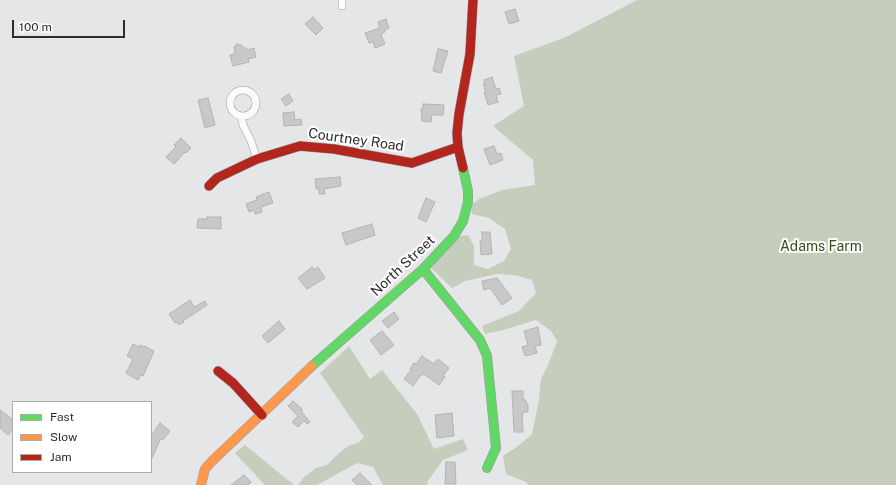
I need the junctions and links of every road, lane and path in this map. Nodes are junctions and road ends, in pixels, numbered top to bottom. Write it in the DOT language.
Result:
graph roads {
  1 [pos="473,0"];
  2 [pos="241,116"];
  3 [pos="458,147"];
  4 [pos="257,159"];
  5 [pos="209,186"];
  6 [pos="423,269"];
  7 [pos="218,371"];
  8 [pos="262,415"];
  9 [pos="487,468"];
  10 [pos="202,485"];
  1 -- 3 [label="street, North Street"];
  2 -- 4 [label="street"];
  3 -- 4 [label="street, Courtney Road"];
  3 -- 6 [label="street, North Street"];
  4 -- 5 [label="street, Courtney Road"];
  6 -- 8 [label="street, North Street"];
  6 -- 9 [label="street"];
  7 -- 8 [label="street"];
  8 -- 10 [label="street, North Street"];
}
